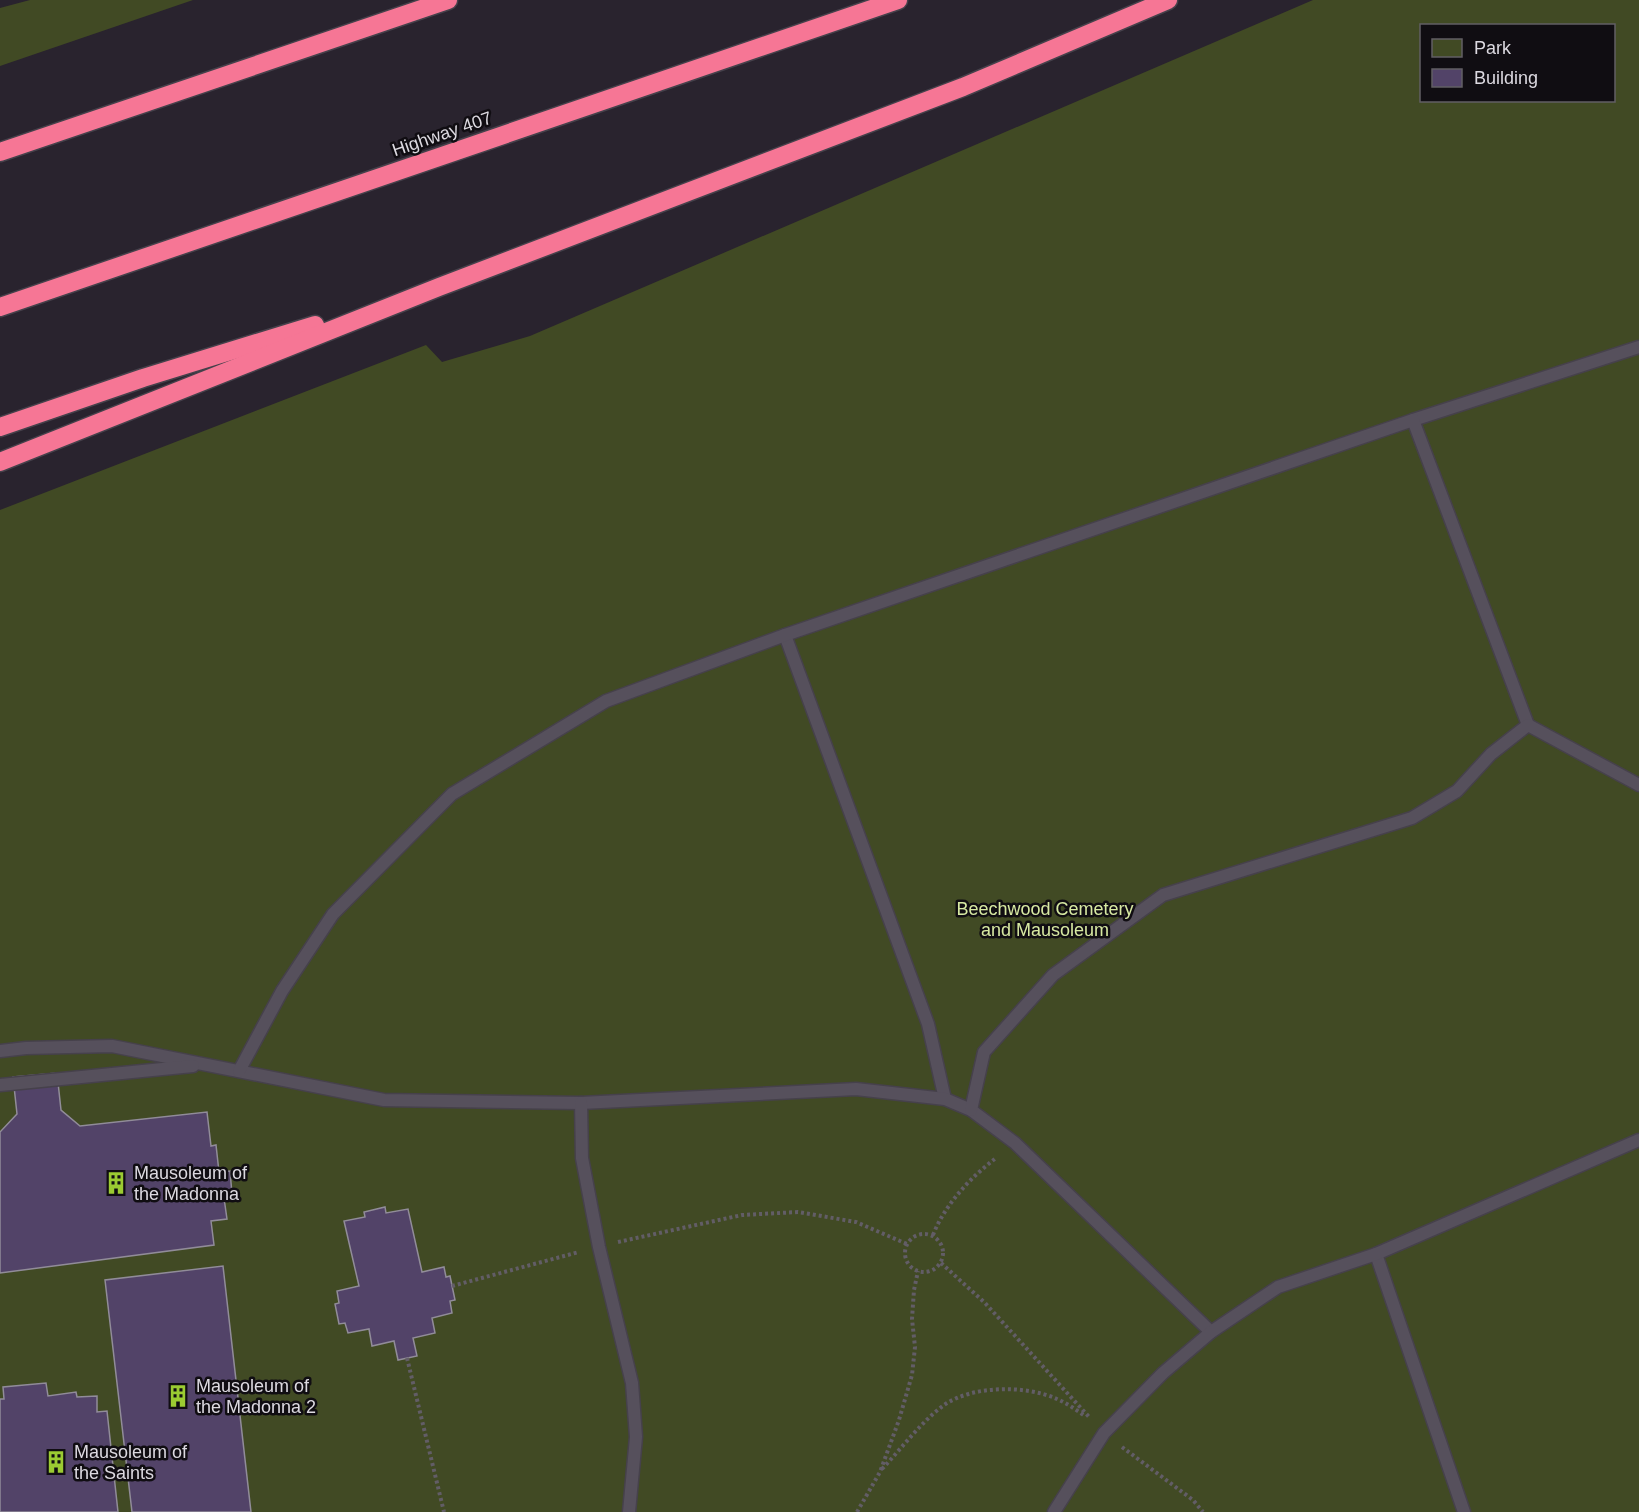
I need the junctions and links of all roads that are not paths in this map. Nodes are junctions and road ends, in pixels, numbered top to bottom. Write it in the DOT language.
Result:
graph roads {
  1 [pos="448,0"];
  2 [pos="898,0"];
  3 [pos="1168,0"];
  4 [pos="0,152"];
  5 [pos="439,286"];
  6 [pos="0,307"];
  7 [pos="1639,347"];
  8 [pos="1413,420"];
  9 [pos="0,427"];
  10 [pos="0,462"];
  11 [pos="785,635"];
  12 [pos="1528,725"];
  13 [pos="1639,784"];
  14 [pos="0,1051"];
  15 [pos="207,1065"];
  16 [pos="239,1071"];
  17 [pos="0,1085"];
  18 [pos="945,1099"];
  19 [pos="581,1103"];
  20 [pos="971,1110"];
  21 [pos="1639,1140"];
  22 [pos="1376,1254"];
  23 [pos="1211,1332"];
  24 [pos="629,1512"];
  25 [pos="1054,1512"];
  26 [pos="1464,1512"];
  1 -- 4 [label="highway"];
  2 -- 6 [label="highway, Highway 407"];
  3 -- 5 [label="highway"];
  5 -- 9 [label="highway"];
  5 -- 10 [label="highway"];
  7 -- 8 [label="lane"];
  8 -- 11 [label="lane"];
  8 -- 12 [label="lane"];
  11 -- 16 [label="lane"];
  11 -- 18 [label="lane"];
  12 -- 13 [label="lane"];
  12 -- 20 [label="lane"];
  14 -- 15 [label="lane"];
  15 -- 16 [label="lane"];
  15 -- 17 [label="lane"];
  16 -- 19 [label="lane"];
  18 -- 19 [label="lane"];
  18 -- 20 [label="lane"];
  19 -- 24 [label="lane"];
  20 -- 23 [label="lane"];
  21 -- 22 [label="lane"];
  22 -- 23 [label="lane"];
  22 -- 26 [label="lane"];
  23 -- 25 [label="lane"];
}
